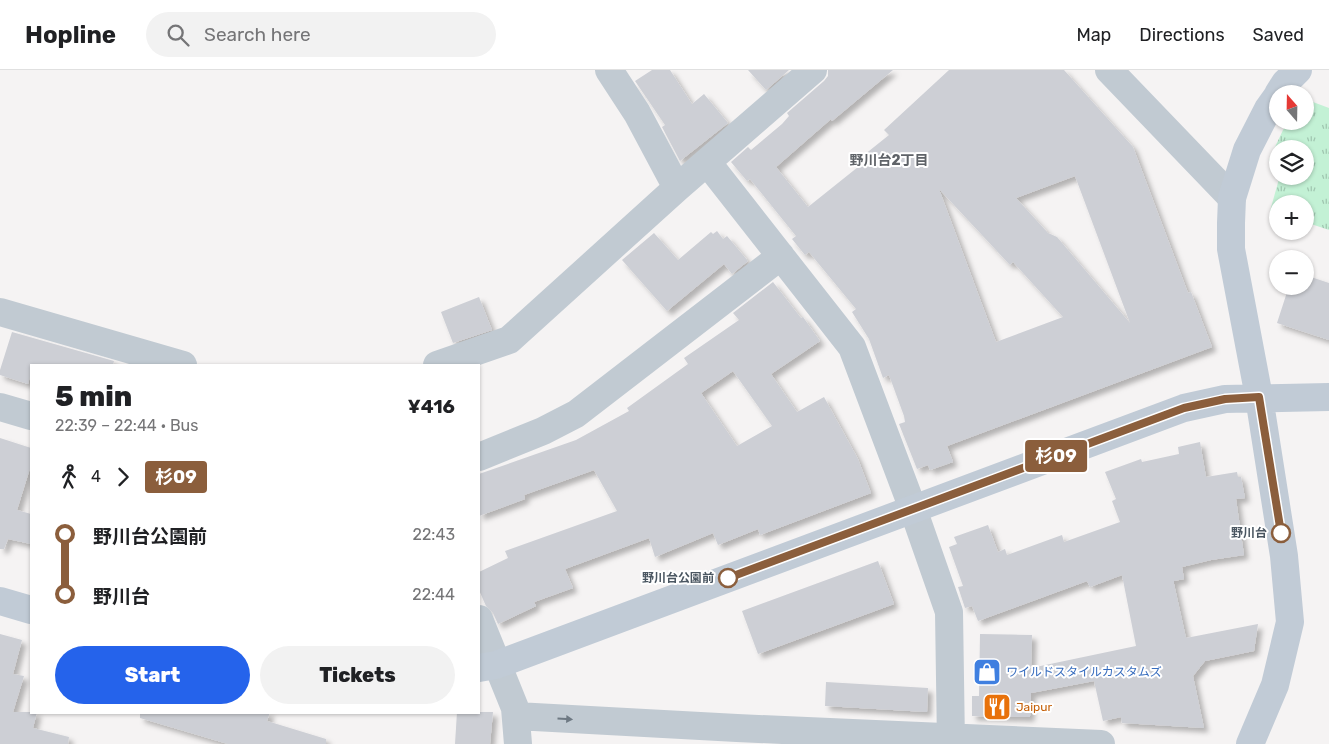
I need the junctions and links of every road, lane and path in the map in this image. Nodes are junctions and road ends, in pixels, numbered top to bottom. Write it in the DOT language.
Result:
graph roads {
  1 [pos="609,70"];
  2 [pos="813,70"];
  3 [pos="1109,70"];
  4 [pos="1298,70"];
  5 [pos="1284,85"];
  6 [pos="1269,107"];
  7 [pos="707,162"];
  8 [pos="677,188"];
  9 [pos="1232,198"];
  10 [pos="781,256"];
  11 [pos="0,312"];
  12 [pos="180,364"];
  13 [pos="440,364"];
  14 [pos="1259,397"];
  15 [pos="1329,397"];
  16 [pos="0,407"];
  17 [pos="30,416"];
  18 [pos="480,457"];
  19 [pos="913,509"];
  20 [pos="0,601"];
  21 [pos="30,610"];
  22 [pos="480,624"];
  23 [pos="488,666"];
  24 [pos="516,716"];
  25 [pos="736,736"];
  26 [pos="951,741"];
  27 [pos="518,744"];
  28 [pos="1101,744"];
  29 [pos="1250,744"];
  1 -- 8 [label="street"];
  2 -- 7 [label="street"];
  3 -- 9 [label="street"];
  4 -- 5 [label="street"];
  6 -- 9 [label="street"];
  7 -- 8 [label="street"];
  7 -- 10 [label="street"];
  8 -- 13 [label="street"];
  9 -- 14 [label="street"];
  10 -- 18 [label="street"];
  10 -- 19 [label="street"];
  11 -- 12 [label="street"];
  14 -- 15 [label="street"];
  14 -- 19 [label="street"];
  14 -- 29 [label="street"];
  16 -- 17 [label="street"];
  19 -- 23 [label="street"];
  19 -- 26 [label="street"];
  20 -- 21 [label="street"];
  22 -- 23 [label="street"];
  23 -- 24 [label="street"];
  24 -- 25 [label="street, one-way"];
  24 -- 27 [label="street"];
  25 -- 26 [label="street"];
  26 -- 28 [label="street"];
}
